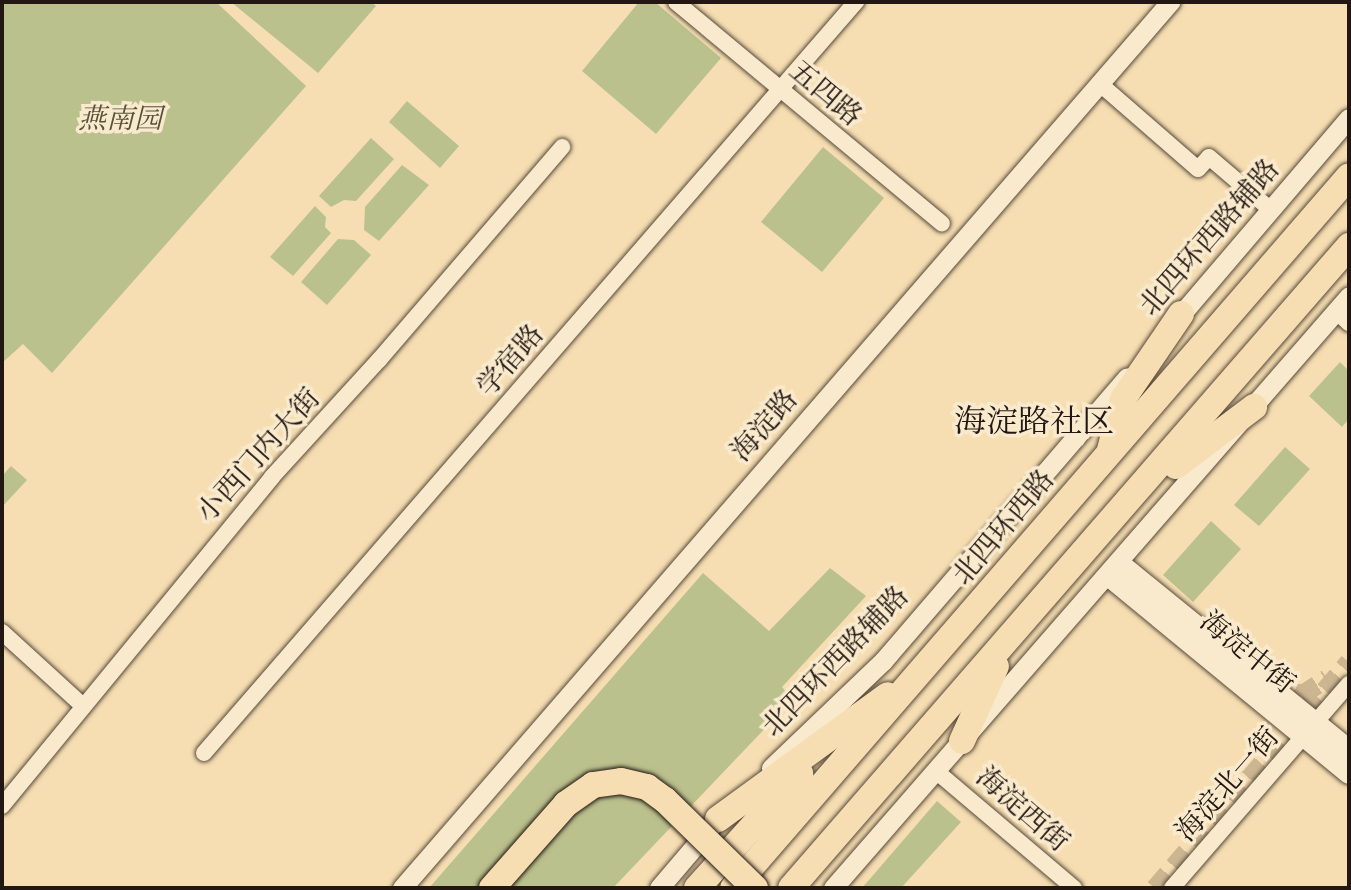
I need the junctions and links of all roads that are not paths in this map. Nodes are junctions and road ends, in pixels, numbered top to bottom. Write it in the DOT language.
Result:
graph roads {
  1 [pos="676,2"];
  2 [pos="856,2"];
  3 [pos="1170,2"];
  4 [pos="1099,83"];
  5 [pos="781,92"];
  6 [pos="1349,118"];
  7 [pos="562,147"];
  8 [pos="1349,176"];
  9 [pos="1271,210"];
  10 [pos="942,224"];
  11 [pos="1349,246"];
  12 [pos="1349,296"];
  13 [pos="1181,314"];
  14 [pos="1343,317"];
  15 [pos="1254,407"];
  16 [pos="1110,453"];
  17 [pos="1136,497"];
  18 [pos="1115,570"];
  19 [pos="2,632"];
  20 [pos="1009,640"];
  21 [pos="939,655"];
  22 [pos="1349,684"];
  23 [pos="83,706"];
  24 [pos="1311,730"];
  25 [pos="834,736"];
  26 [pos="962,741"];
  27 [pos="1349,750"];
  28 [pos="204,752"];
  29 [pos="936,771"];
  30 [pos="1349,773"];
  31 [pos="2,806"];
  32 [pos="718,819"];
  33 [pos="402,888"];
  34 [pos="492,888"];
  35 [pos="659,888"];
  36 [pos="697,888"];
  37 [pos="733,888"];
  38 [pos="755,888"];
  39 [pos="791,888"];
  40 [pos="833,888"];
  41 [pos="1074,888"];
  42 [pos="1172,888"];
  1 -- 5 [label="street, 五四路"];
  2 -- 5 [label="street, 学宿路"];
  3 -- 4 [label="street, 海淀路"];
  4 -- 9 [label="street"];
  4 -- 33 [label="street, 海淀路"];
  5 -- 10 [label="street, 五四路"];
  5 -- 28 [label="street, 学宿路"];
  6 -- 9 [label="street, 北四环西路辅路"];
  7 -- 23 [label="street, 小西门内大街"];
  8 -- 16 [label="highway, 北四环西路"];
  9 -- 13 [label="street, 北四环西路辅路"];
  11 -- 17 [label="highway"];
  12 -- 14 [label="street"];
  13 -- 16 [label="highway"];
  13 -- 32 [label="street, 北四环西路辅路"];
  14 -- 15 [label="street"];
  15 -- 17 [label="highway"];
  15 -- 18 [label="street"];
  16 -- 21 [label="highway, 北四环西路"];
  17 -- 20 [label="highway"];
  18 -- 24 [label="main road, 海淀中街"];
  18 -- 26 [label="street"];
  19 -- 23 [label="street"];
  20 -- 26 [label="highway"];
  20 -- 39 [label="highway"];
  21 -- 25 [label="highway"];
  21 -- 37 [label="highway, 北四环西路"];
  22 -- 24 [label="street, 海淀北一街"];
  23 -- 31 [label="street, 小西门内大街"];
  24 -- 27 [label="main road, 海淀中街"];
  24 -- 30 [label="main road, 海淀中街"];
  24 -- 42 [label="street, 海淀北一街"];
  25 -- 32 [label="highway"];
  25 -- 36 [label="highway"];
  26 -- 29 [label="street"];
  29 -- 40 [label="street"];
  29 -- 41 [label="street, 海淀西街"];
  32 -- 35 [label="street, 北四环西路辅路"];
  34 -- 38 [label="highway, bridge"];
}
